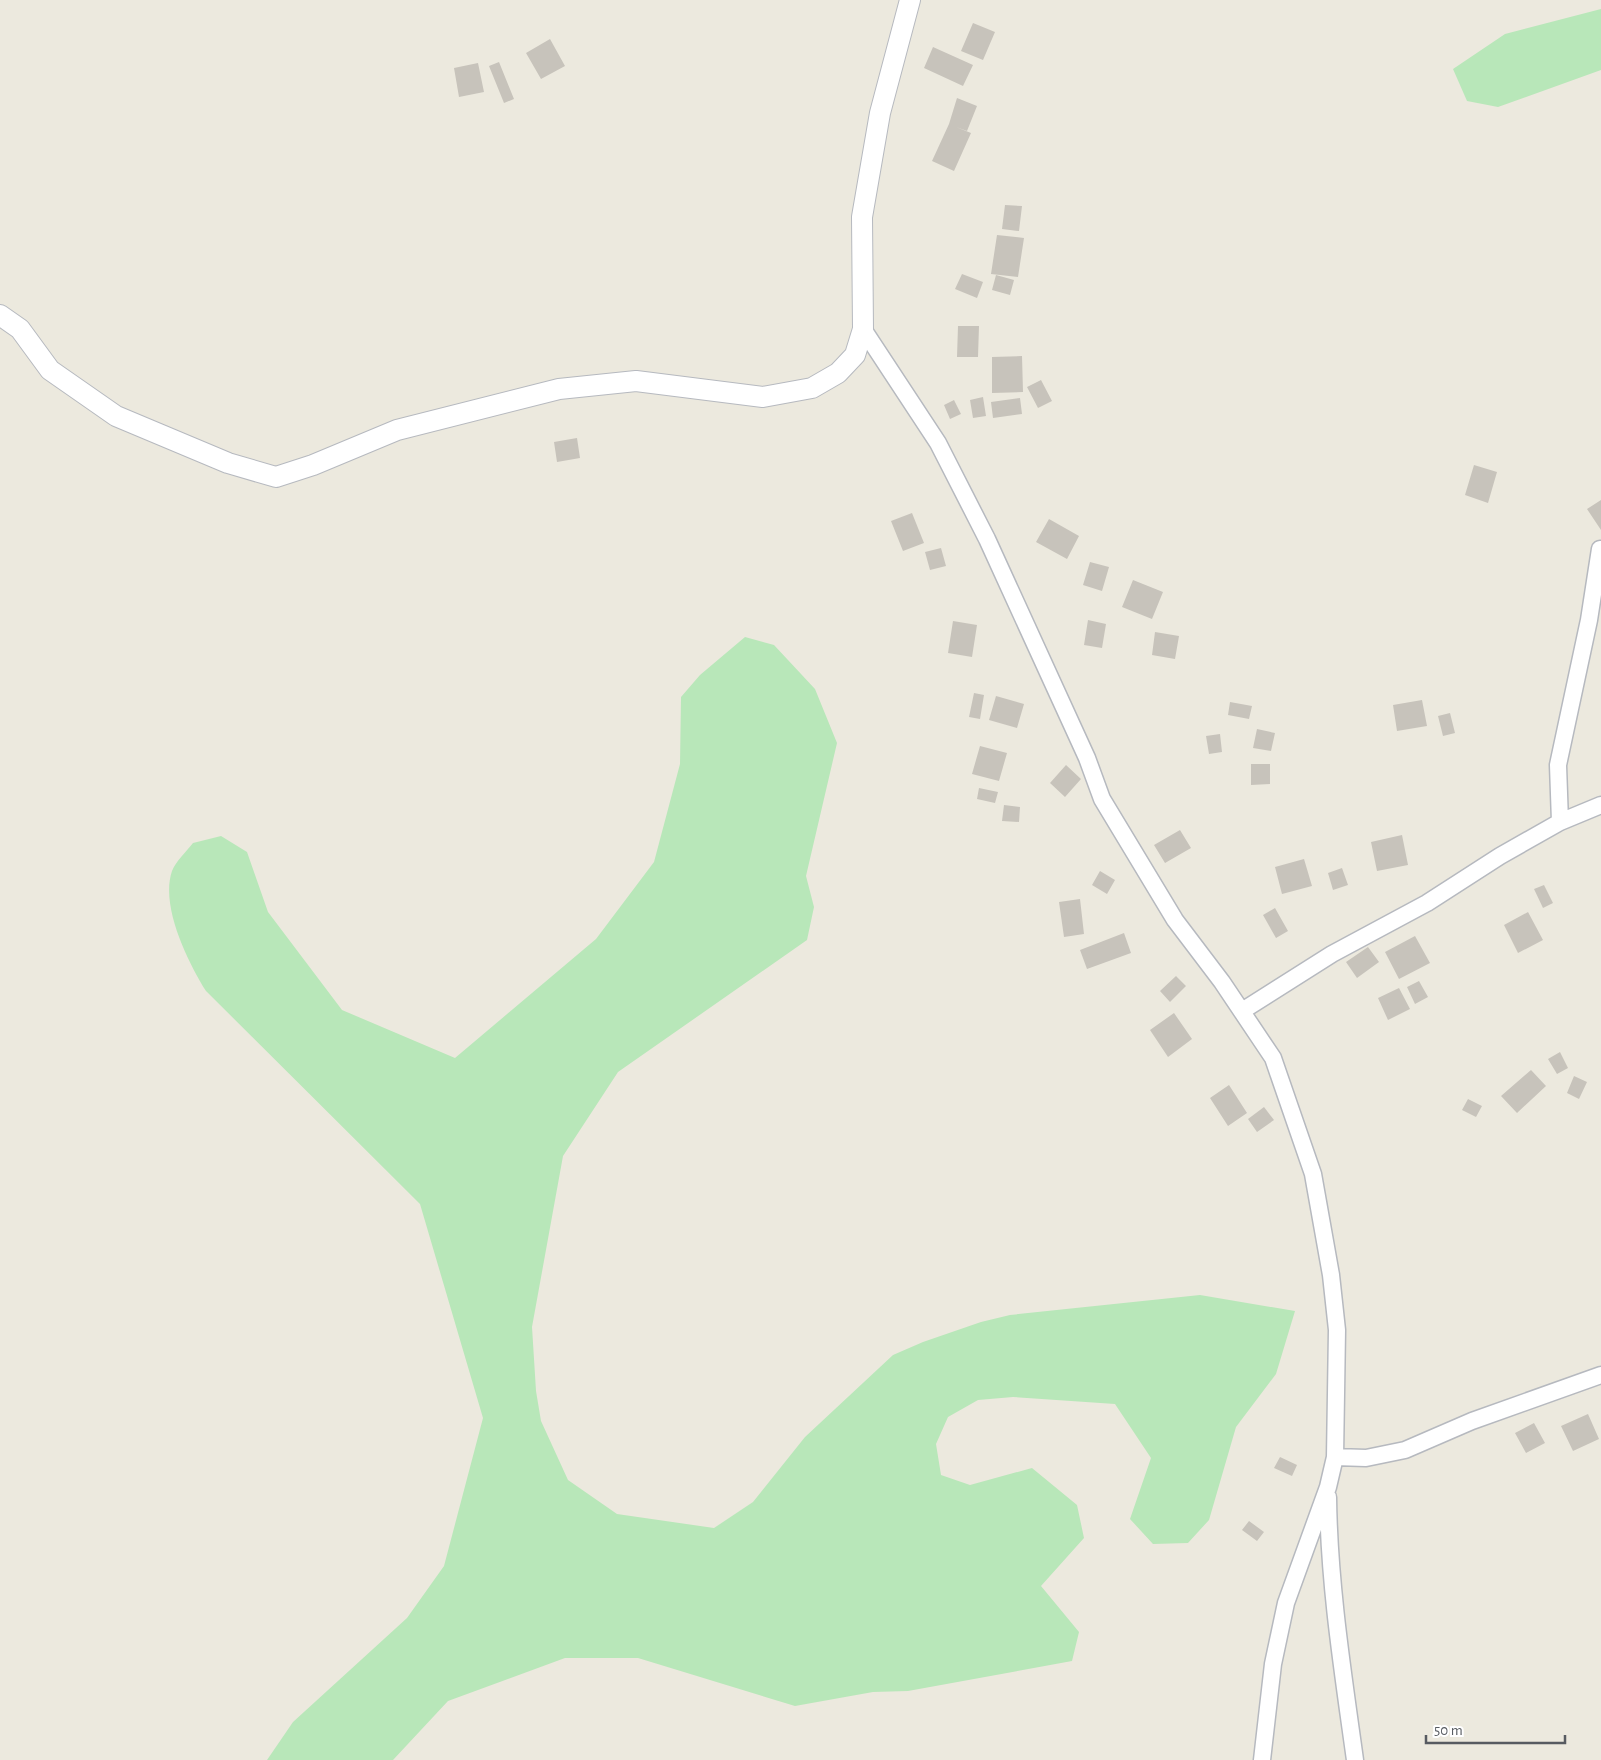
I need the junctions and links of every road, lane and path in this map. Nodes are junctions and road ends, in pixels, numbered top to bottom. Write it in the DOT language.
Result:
graph roads {
  1 [pos="910,0"];
  2 [pos="0,315"];
  3 [pos="863,328"];
  4 [pos="1600,549"];
  5 [pos="1601,805"];
  6 [pos="1560,822"];
  7 [pos="1242,1011"];
  8 [pos="1601,1375"];
  9 [pos="1335,1457"];
  10 [pos="1328,1487"];
  11 [pos="1262,1760"];
  12 [pos="1355,1760"];
  1 -- 3 [label="street"];
  2 -- 3 [label="street"];
  3 -- 7 [label="street"];
  4 -- 6 [label="street"];
  5 -- 6 [label="street"];
  6 -- 7 [label="street"];
  7 -- 9 [label="street"];
  8 -- 9 [label="street"];
  9 -- 10 [label="street"];
  10 -- 11 [label="street"];
  10 -- 12 [label="street"];
}
